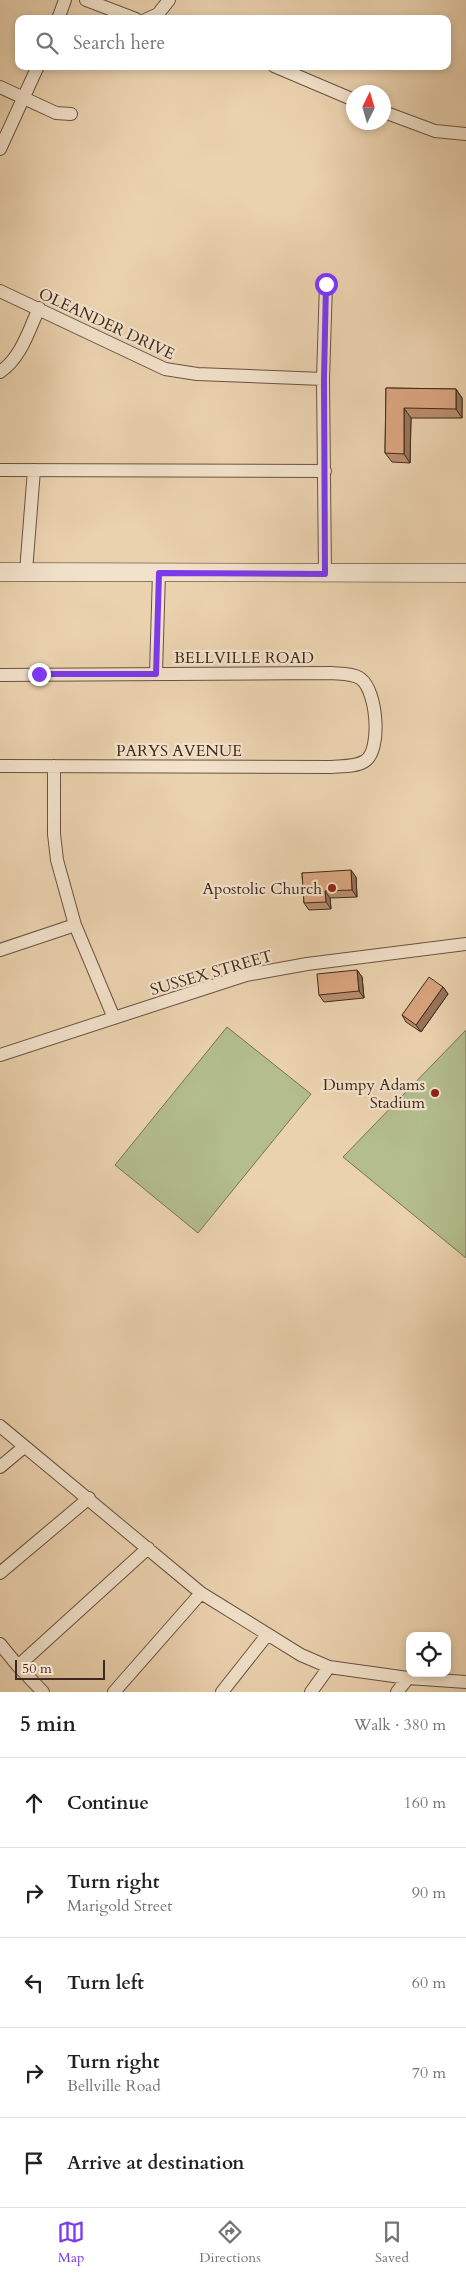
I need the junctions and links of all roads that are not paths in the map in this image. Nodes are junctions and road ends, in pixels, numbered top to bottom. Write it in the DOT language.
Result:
graph roads {
  1 [pos="65,0"];
  2 [pos="86,0"];
  3 [pos="169,0"];
  4 [pos="59,15"];
  5 [pos="125,15"];
  6 [pos="156,15"];
  7 [pos="36,70"];
  8 [pos="283,70"];
  9 [pos="0,87"];
  10 [pos="346,97"];
  11 [pos="25,98"];
  12 [pos="70,114"];
  13 [pos="391,115"];
  14 [pos="466,134"];
  15 [pos="0,149"];
  16 [pos="326,284"];
  17 [pos="0,291"];
  18 [pos="39,308"];
  19 [pos="0,372"];
  20 [pos="324,379"];
  21 [pos="0,470"];
  22 [pos="34,470"];
  23 [pos="325,471"];
  24 [pos="0,572"];
  25 [pos="26,572"];
  26 [pos="159,573"];
  27 [pos="466,573"];
  28 [pos="325,574"];
  29 [pos="156,674"];
  30 [pos="0,675"];
  31 [pos="358,764"];
  32 [pos="0,766"];
  33 [pos="54,766"];
  34 [pos="75,924"];
  35 [pos="466,944"];
  36 [pos="0,950"];
  37 [pos="114,1018"];
  38 [pos="0,1055"];
  39 [pos="0,1426"];
  40 [pos="24,1447"];
  41 [pos="0,1467"];
  42 [pos="89,1498"];
  43 [pos="148,1548"];
  44 [pos="0,1573"];
  45 [pos="201,1593"];
  46 [pos="267,1636"];
  47 [pos="0,1644"];
  48 [pos="18,1666"];
  49 [pos="329,1667"];
  50 [pos="408,1678"];
  51 [pos="466,1682"];
  52 [pos="43,1692"];
  53 [pos="114,1692"];
  54 [pos="222,1692"];
  55 [pos="310,1692"];
  56 [pos="397,1692"];
  1 -- 4 [label="street"];
  2 -- 5 [label="street"];
  3 -- 6 [label="street"];
  7 -- 11 [label="street"];
  8 -- 10 [label="street"];
  9 -- 11 [label="street"];
  11 -- 12 [label="street"];
  11 -- 15 [label="street"];
  13 -- 14 [label="street"];
  16 -- 20 [label="street"];
  17 -- 18 [label="street, OLEANDER DRIVE"];
  18 -- 19 [label="street"];
  18 -- 20 [label="street, OLEANDER DRIVE"];
  20 -- 23 [label="street"];
  21 -- 22 [label="street"];
  22 -- 23 [label="street"];
  22 -- 25 [label="street"];
  23 -- 28 [label="street"];
  24 -- 25 [label="street"];
  25 -- 26 [label="street"];
  26 -- 28 [label="street"];
  26 -- 29 [label="street"];
  27 -- 28 [label="street"];
  29 -- 30 [label="street, BELLVILLE ROAD"];
  29 -- 31 [label="street, BELLVILLE ROAD"];
  31 -- 33 [label="street, PARYS AVENUE"];
  32 -- 33 [label="street, PARYS AVENUE"];
  33 -- 34 [label="street"];
  34 -- 36 [label="street"];
  34 -- 37 [label="street"];
  35 -- 37 [label="street, SUSSEX STREET"];
  37 -- 38 [label="street, SUSSEX STREET"];
  39 -- 40 [label="street"];
  40 -- 41 [label="street"];
  40 -- 42 [label="street"];
  42 -- 43 [label="street"];
  42 -- 44 [label="street"];
  43 -- 45 [label="street"];
  43 -- 48 [label="street"];
  45 -- 46 [label="street"];
  45 -- 53 [label="street"];
  46 -- 49 [label="street"];
  46 -- 54 [label="street"];
  47 -- 48 [label="street"];
  48 -- 52 [label="street"];
  49 -- 50 [label="street"];
  49 -- 55 [label="street"];
  50 -- 51 [label="street"];
  50 -- 56 [label="street"];
}
